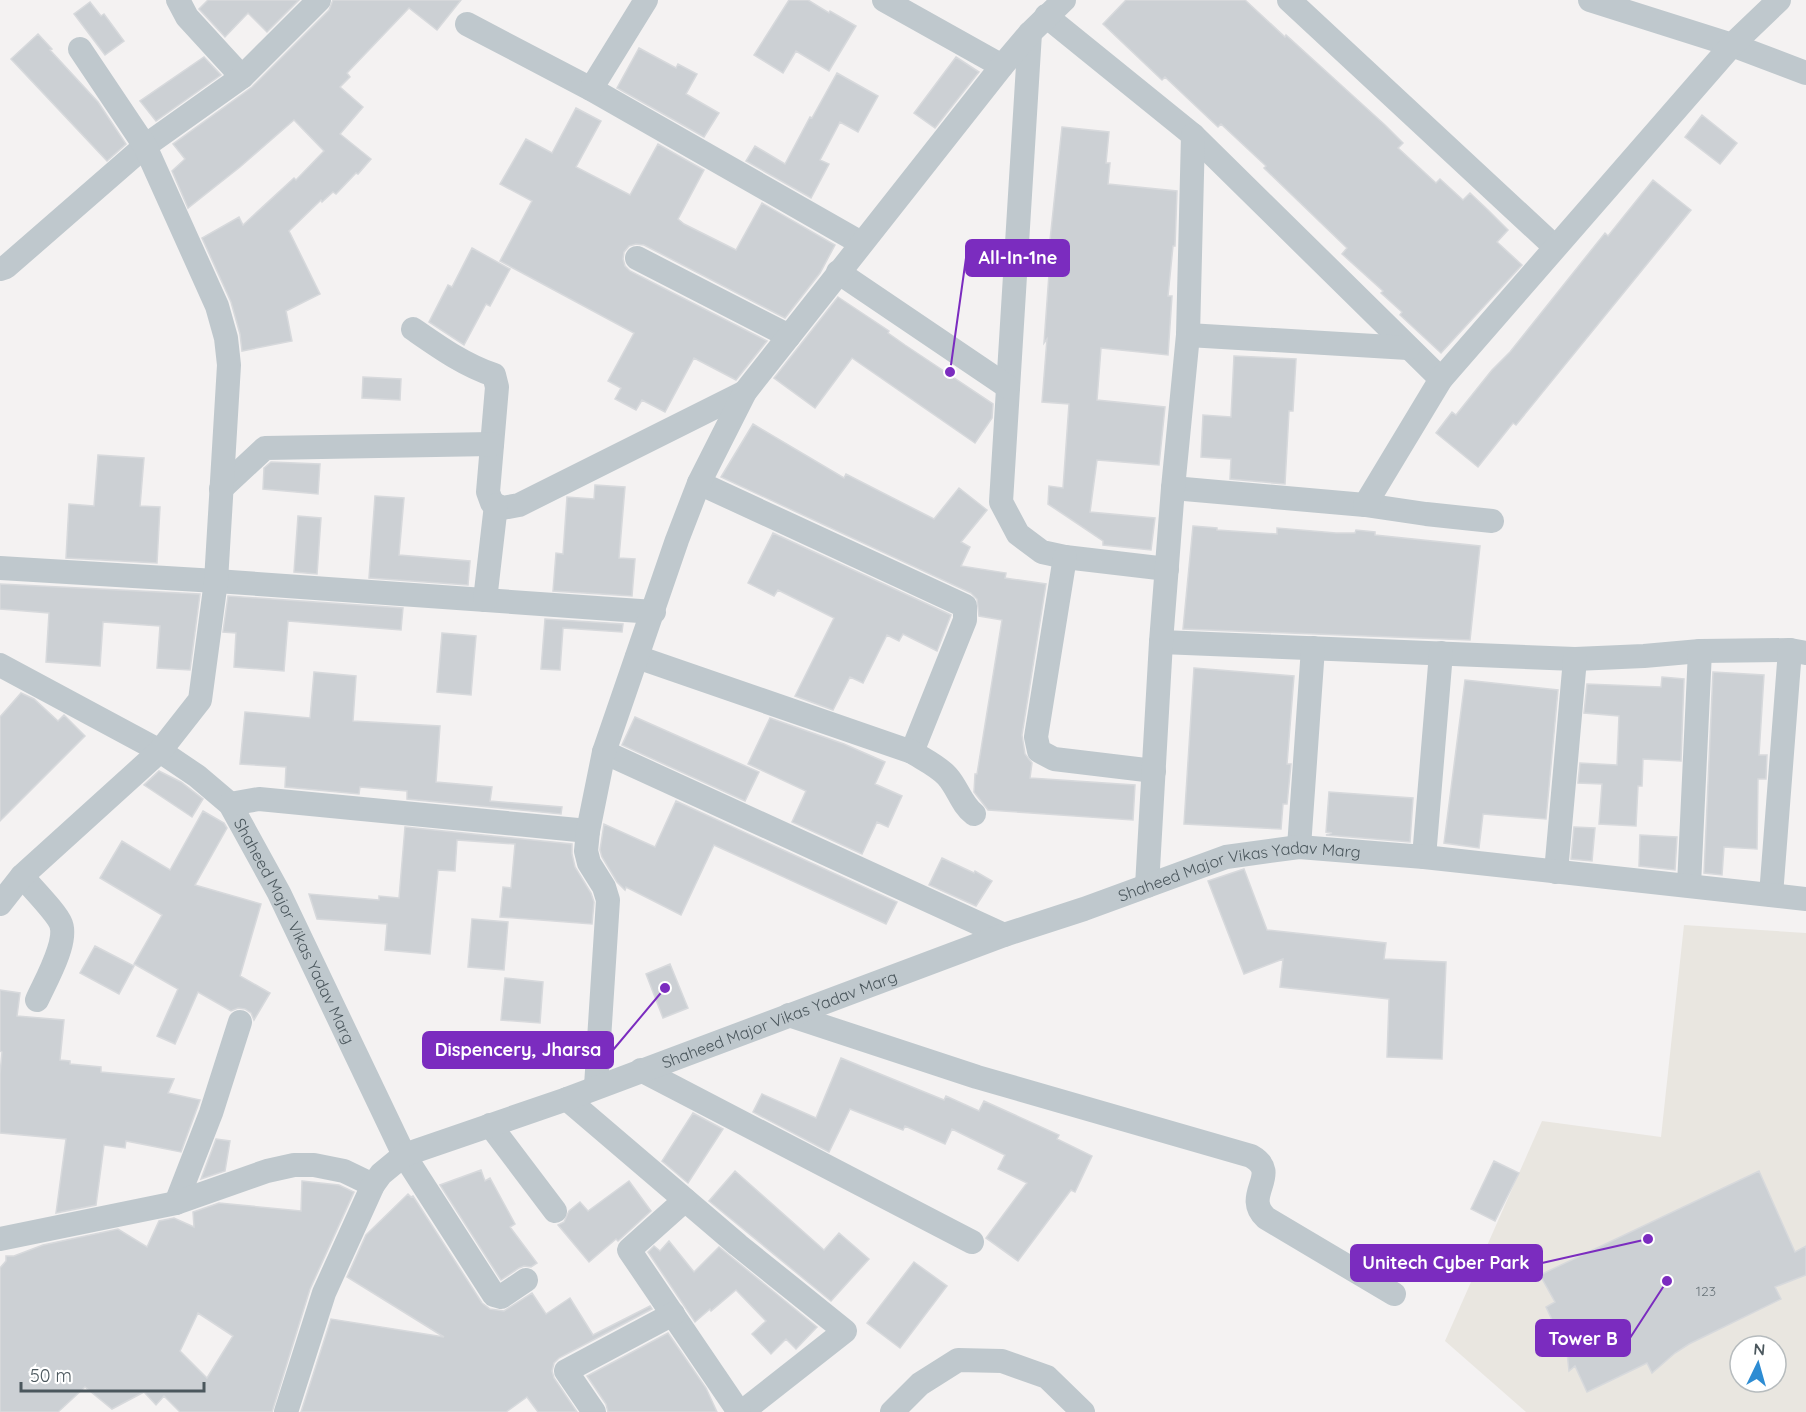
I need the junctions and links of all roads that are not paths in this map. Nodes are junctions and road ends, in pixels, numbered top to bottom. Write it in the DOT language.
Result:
graph roads {
  1 [pos="178,0"];
  2 [pos="319,0"];
  3 [pos="646,0"];
  4 [pos="884,0"];
  5 [pos="1289,0"];
  6 [pos="1590,0"];
  7 [pos="1779,0"];
  8 [pos="1051,11"];
  9 [pos="467,24"];
  10 [pos="1732,45"];
  11 [pos="80,49"];
  12 [pos="1002,66"];
  13 [pos="1806,73"];
  14 [pos="242,77"];
  15 [pos="591,89"];
  16 [pos="1193,135"];
  17 [pos="145,146"];
  18 [pos="861,243"];
  19 [pos="1555,247"];
  20 [pos="637,258"];
  21 [pos="0,269"];
  22 [pos="838,272"];
  23 [pos="413,329"];
  24 [pos="1188,335"];
  25 [pos="789,336"];
  26 [pos="1408,348"];
  27 [pos="1441,379"];
  28 [pos="1008,387"];
  29 [pos="745,392"];
  30 [pos="492,444"];
  31 [pos="699,483"];
  32 [pos="1173,488"];
  33 [pos="221,489"];
  34 [pos="496,505"];
  35 [pos="1365,505"];
  36 [pos="1492,520"];
  37 [pos="1065,557"];
  38 [pos="0,568"];
  39 [pos="1167,569"];
  40 [pos="216,580"];
  41 [pos="485,600"];
  42 [pos="654,612"];
  43 [pos="1161,642"];
  44 [pos="1313,648"];
  45 [pos="1700,651"];
  46 [pos="1798,652"];
  47 [pos="1441,653"];
  48 [pos="637,657"];
  49 [pos="1575,658"];
  50 [pos="0,665"];
  51 [pos="160,751"];
  52 [pos="604,752"];
  53 [pos="912,752"];
  54 [pos="1154,771"];
  55 [pos="230,804"];
  56 [pos="974,814"];
  57 [pos="588,831"];
  58 [pos="1299,847"];
  59 [pos="1424,857"];
  60 [pos="1556,872"];
  61 [pos="22,876"];
  62 [pos="1689,885"];
  63 [pos="1147,886"];
  64 [pos="1771,895"];
  65 [pos="1806,899"];
  66 [pos="0,904"];
  67 [pos="1004,935"];
  68 [pos="37,1000"];
  69 [pos="789,1015"];
  70 [pos="240,1022"];
  71 [pos="641,1070"];
  72 [pos="596,1086"];
  73 [pos="567,1098"];
  74 [pos="490,1125"];
  75 [pos="404,1155"];
  76 [pos="373,1185"];
  77 [pos="685,1200"];
  78 [pos="176,1203"];
  79 [pos="555,1212"];
  80 [pos="0,1239"];
  81 [pos="972,1242"];
  82 [pos="526,1280"];
  83 [pos="1394,1294"];
  84 [pos="672,1314"];
  85 [pos="286,1412"];
  86 [pos="594,1412"];
  87 [pos="740,1412"];
  88 [pos="892,1412"];
  89 [pos="1083,1412"];
  1 -- 14 [label="street"];
  2 -- 14 [label="street"];
  3 -- 15 [label="street"];
  4 -- 12 [label="street"];
  5 -- 19 [label="street"];
  6 -- 10 [label="street"];
  7 -- 10 [label="street"];
  8 -- 12 [label="street"];
  8 -- 16 [label="street"];
  8 -- 28 [label="street"];
  9 -- 15 [label="street"];
  10 -- 13 [label="street"];
  10 -- 19 [label="street"];
  11 -- 17 [label="street"];
  12 -- 18 [label="street"];
  14 -- 17 [label="street"];
  15 -- 18 [label="street"];
  16 -- 24 [label="street"];
  16 -- 26 [label="street"];
  17 -- 21 [label="street"];
  17 -- 33 [label="street"];
  18 -- 22 [label="street"];
  19 -- 27 [label="street"];
  20 -- 25 [label="street"];
  22 -- 25 [label="street"];
  22 -- 28 [label="street"];
  23 -- 30 [label="street"];
  24 -- 26 [label="street"];
  24 -- 32 [label="street"];
  25 -- 29 [label="street"];
  26 -- 27 [label="street"];
  27 -- 35 [label="street"];
  28 -- 37 [label="street"];
  29 -- 31 [label="street"];
  29 -- 34 [label="street"];
  30 -- 33 [label="street"];
  30 -- 34 [label="street"];
  31 -- 42 [label="street"];
  31 -- 53 [label="street"];
  32 -- 35 [label="street"];
  32 -- 39 [label="street"];
  33 -- 40 [label="street"];
  34 -- 41 [label="street"];
  35 -- 36 [label="street"];
  37 -- 39 [label="street"];
  37 -- 54 [label="street"];
  38 -- 40 [label="street"];
  39 -- 43 [label="street"];
  40 -- 41 [label="street"];
  40 -- 51 [label="street"];
  41 -- 42 [label="street"];
  42 -- 48 [label="street"];
  43 -- 44 [label="street"];
  43 -- 54 [label="street"];
  44 -- 47 [label="street"];
  44 -- 58 [label="street"];
  45 -- 46 [label="street"];
  45 -- 49 [label="street"];
  45 -- 62 [label="street"];
  46 -- 64 [label="street"];
  47 -- 49 [label="street"];
  47 -- 59 [label="street"];
  48 -- 52 [label="street"];
  48 -- 53 [label="street"];
  49 -- 60 [label="street"];
  50 -- 51 [label="street, Shaheed Major Vikas Yadav Marg"];
  51 -- 55 [label="street, Shaheed Major Vikas Yadav Marg"];
  51 -- 61 [label="street"];
  52 -- 57 [label="street"];
  52 -- 67 [label="street"];
  53 -- 56 [label="street"];
  54 -- 63 [label="street"];
  55 -- 57 [label="street"];
  55 -- 75 [label="street, Shaheed Major Vikas Yadav Marg"];
  57 -- 72 [label="street"];
  58 -- 59 [label="street, Shaheed Major Vikas Yadav Marg"];
  58 -- 63 [label="street, Shaheed Major Vikas Yadav Marg"];
  59 -- 60 [label="street, Shaheed Major Vikas Yadav Marg"];
  60 -- 62 [label="street, Shaheed Major Vikas Yadav Marg"];
  61 -- 66 [label="street"];
  61 -- 68 [label="street"];
  62 -- 64 [label="street, Shaheed Major Vikas Yadav Marg"];
  63 -- 67 [label="street, Shaheed Major Vikas Yadav Marg"];
  64 -- 65 [label="street, Shaheed Major Vikas Yadav Marg"];
  67 -- 69 [label="street, Shaheed Major Vikas Yadav Marg"];
  69 -- 71 [label="street, Shaheed Major Vikas Yadav Marg"];
  69 -- 83 [label="street"];
  70 -- 78 [label="street"];
  71 -- 72 [label="street, Shaheed Major Vikas Yadav Marg"];
  71 -- 81 [label="street"];
  72 -- 73 [label="street, Shaheed Major Vikas Yadav Marg"];
  73 -- 74 [label="street, Shaheed Major Vikas Yadav Marg"];
  73 -- 77 [label="street"];
  74 -- 75 [label="street, Shaheed Major Vikas Yadav Marg"];
  74 -- 79 [label="street"];
  75 -- 76 [label="street"];
  75 -- 82 [label="street"];
  76 -- 78 [label="street"];
  76 -- 85 [label="street"];
  77 -- 84 [label="street"];
  77 -- 87 [label="street"];
  78 -- 80 [label="street"];
  84 -- 86 [label="street"];
  84 -- 87 [label="street"];
  88 -- 89 [label="street"];
}
